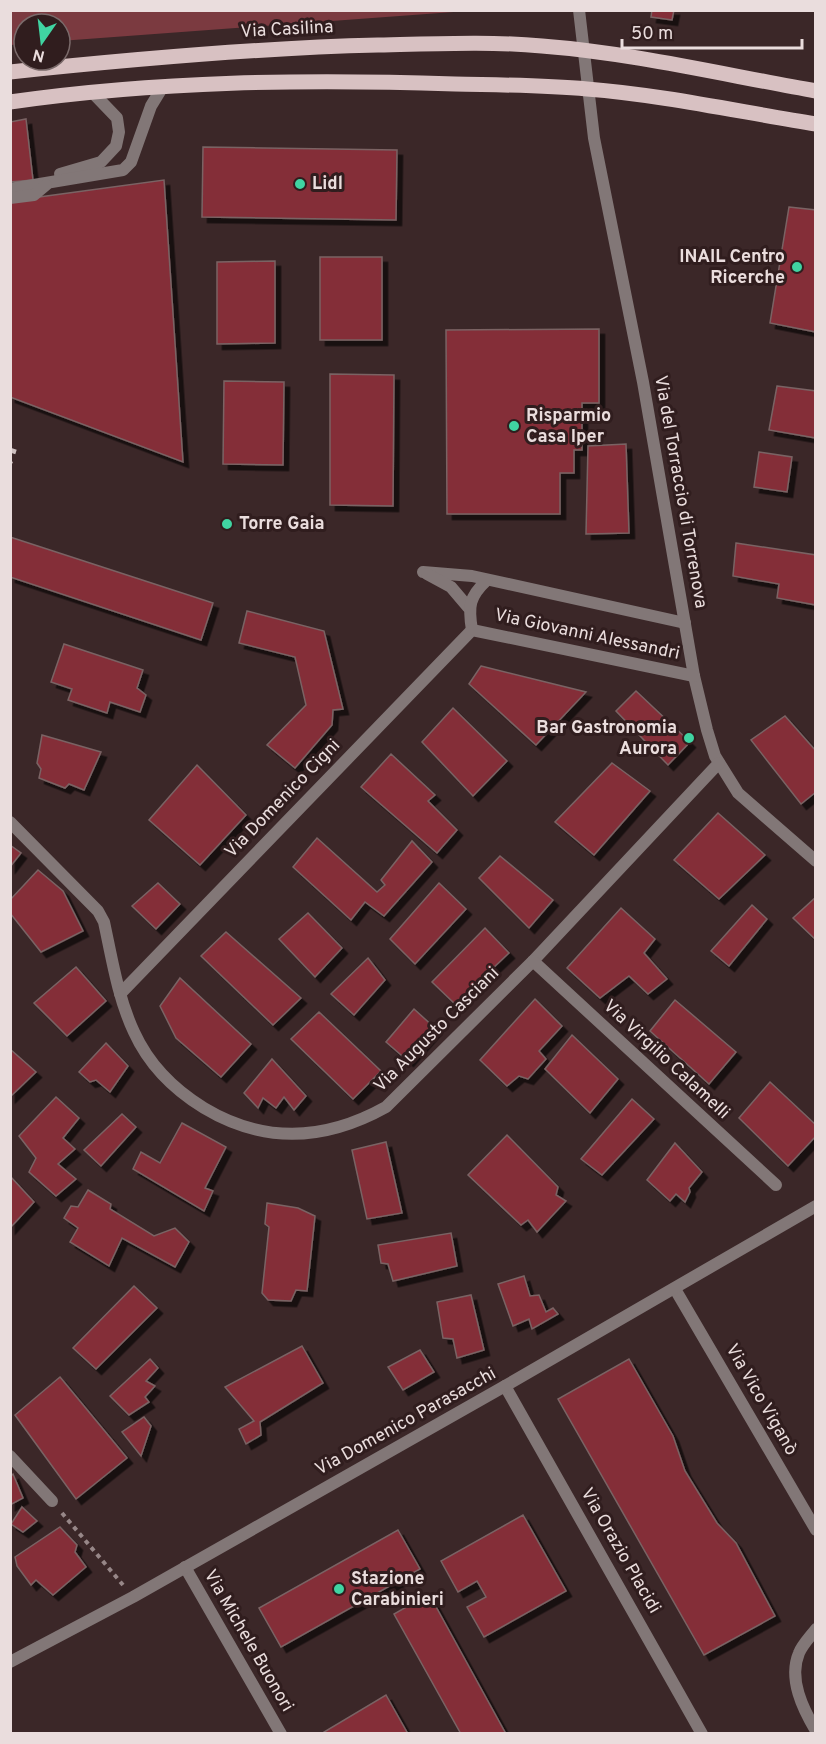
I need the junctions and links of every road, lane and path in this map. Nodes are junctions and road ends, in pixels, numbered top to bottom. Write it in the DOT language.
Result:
graph roads {
  1 [pos="579,10"];
  2 [pos="582,50"];
  3 [pos="10,72"];
  4 [pos="162,88"];
  5 [pos="588,89"];
  6 [pos="816,91"];
  7 [pos="92,92"];
  8 [pos="10,102"];
  9 [pos="816,124"];
  10 [pos="47,183"];
  11 [pos="10,189"];
  12 [pos="10,198"];
  13 [pos="487,580"];
  14 [pos="468,607"];
  15 [pos="685,623"];
  16 [pos="472,630"];
  17 [pos="694,676"];
  18 [pos="719,763"];
  19 [pos="10,822"];
  20 [pos="816,861"];
  21 [pos="533,961"];
  22 [pos="120,994"];
  23 [pos="776,1185"];
  24 [pos="816,1206"];
  25 [pos="675,1289"];
  26 [pos="506,1386"];
  27 [pos="10,1456"];
  28 [pos="52,1501"];
  29 [pos="816,1530"];
  30 [pos="185,1567"];
  31 [pos="133,1596"];
  32 [pos="816,1629"];
  33 [pos="10,1662"];
  34 [pos="816,1731"];
  35 [pos="281,1734"];
  36 [pos="702,1734"];
  1 -- 2 [label="street, Via del Torraccio di Torrenova"];
  2 -- 3 [label="main road, Via Casilina"];
  2 -- 5 [label="street, Via del Torraccio di Torrenova"];
  2 -- 6 [label="main road, Via Casilina"];
  4 -- 5 [label="main road"];
  4 -- 7 [label="main road"];
  4 -- 10 [label="street"];
  5 -- 9 [label="main road"];
  5 -- 15 [label="street, Via del Torraccio di Torrenova"];
  7 -- 8 [label="main road"];
  7 -- 10 [label="street"];
  10 -- 11 [label="street"];
  10 -- 12 [label="street"];
  13 -- 14 [label="street"];
  13 -- 14 [label="street"];
  13 -- 15 [label="street"];
  14 -- 16 [label="street"];
  15 -- 17 [label="street, Via del Torraccio di Torrenova"];
  16 -- 17 [label="street, Via Giovanni Alessandri"];
  16 -- 22 [label="street, Via Domenico Cigni"];
  17 -- 18 [label="street, Via del Torraccio di Torrenova"];
  18 -- 20 [label="street, Via del Torraccio di Torrenova"];
  18 -- 21 [label="street, Via Augusto Casciani"];
  19 -- 22 [label="street, Via Augusto Casciani"];
  21 -- 22 [label="street, Via Augusto Casciani"];
  21 -- 23 [label="street, Via Virgilio Calamelli"];
  24 -- 25 [label="street, Via Domenico Parasacchi"];
  25 -- 26 [label="street, Via Domenico Parasacchi"];
  25 -- 29 [label="street, Via Vico Viganò"];
  26 -- 30 [label="street, Via Domenico Parasacchi"];
  26 -- 36 [label="street, Via Orazio Placidi"];
  27 -- 28 [label="street"];
  28 -- 31 [label="path"];
  30 -- 31 [label="street, Via Domenico Parasacchi"];
  30 -- 35 [label="street, Via Michele Buonori"];
  31 -- 33 [label="street, Via Domenico Parasacchi"];
  32 -- 34 [label="street"];
}
